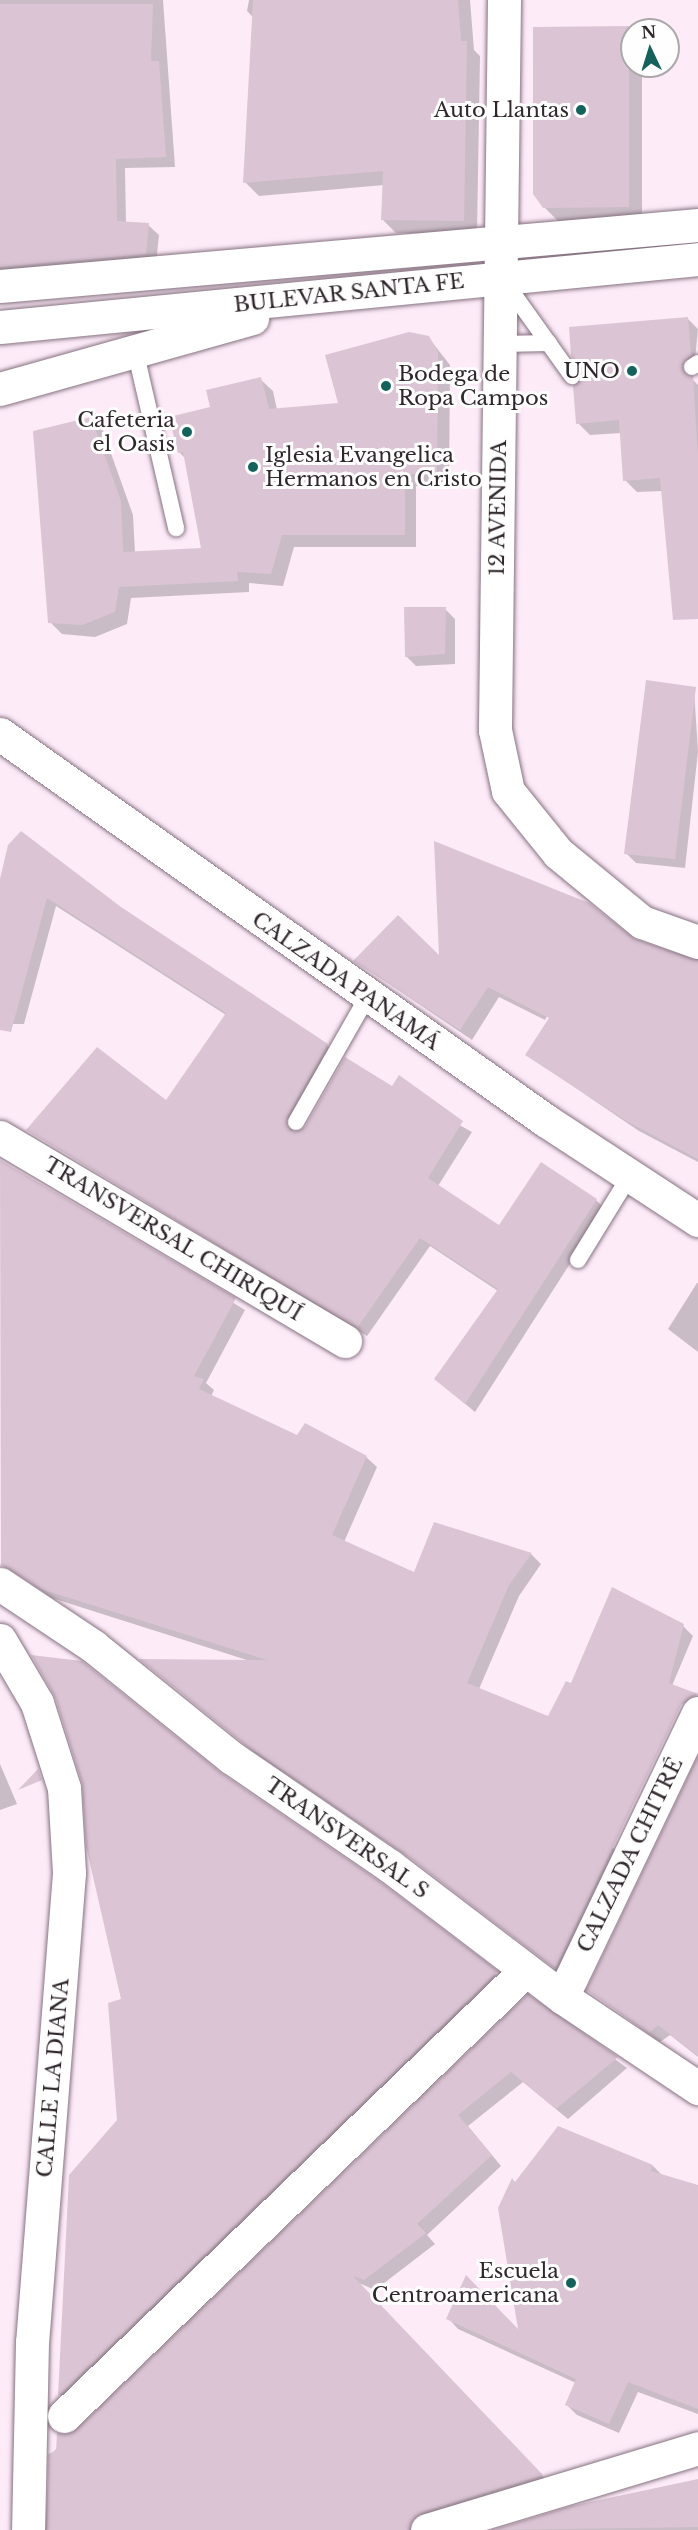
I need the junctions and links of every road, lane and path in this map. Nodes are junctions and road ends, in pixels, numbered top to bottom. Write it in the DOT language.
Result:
graph roads {
  1 [pos="504,0"];
  2 [pos="696,222"];
  3 [pos="503,244"];
  4 [pos="698,259"];
  5 [pos="270,264"];
  6 [pos="502,278"];
  7 [pos="0,286"];
  8 [pos="369,291"];
  9 [pos="196,308"];
  10 [pos="0,327"];
  11 [pos="549,343"];
  12 [pos="501,344"];
  13 [pos="135,350"];
  14 [pos="572,376"];
  15 [pos="15,385"];
  16 [pos="176,528"];
  17 [pos="1,739"];
  18 [pos="698,942"];
  19 [pos="368,996"];
  20 [pos="296,1122"];
  21 [pos="0,1137"];
  22 [pos="631,1174"];
  23 [pos="698,1220"];
  24 [pos="578,1260"];
  25 [pos="345,1341"];
  26 [pos="0,1584"];
  27 [pos="0,1640"];
  28 [pos="698,1713"];
  29 [pos="526,1970"];
  30 [pos="562,1997"];
  31 [pos="698,2088"];
  32 [pos="64,2416"];
  33 [pos="698,2448"];
  34 [pos="28,2530"];
  35 [pos="427,2530"];
  1 -- 3 [label="street, 12 AVENIDA"];
  2 -- 3 [label="street, BULEVAR SANTA FE"];
  3 -- 5 [label="street, BULEVAR SANTA FE"];
  3 -- 6 [label="street, 12 AVENIDA"];
  4 -- 6 [label="street, BULEVAR SANTA FE"];
  5 -- 7 [label="street, BULEVAR SANTA FE"];
  5 -- 9 [label="street"];
  6 -- 8 [label="street, BULEVAR SANTA FE"];
  6 -- 11 [label="lane"];
  6 -- 12 [label="street, 12 AVENIDA"];
  8 -- 9 [label="street, BULEVAR SANTA FE"];
  8 -- 13 [label="street"];
  9 -- 10 [label="street, BULEVAR SANTA FE"];
  9 -- 15 [label="street"];
  11 -- 12 [label="lane"];
  11 -- 14 [label="lane"];
  12 -- 18 [label="street, 12 AVENIDA"];
  13 -- 15 [label="street"];
  13 -- 16 [label="lane"];
  17 -- 19 [label="street, CALZADA PANAMÁ"];
  19 -- 20 [label="lane"];
  19 -- 22 [label="street, CALZADA PANAMÁ"];
  21 -- 25 [label="street, TRANSVERSAL CHIRIQUÍ"];
  22 -- 23 [label="street, CALZADA PANAMÁ"];
  22 -- 24 [label="lane"];
  26 -- 29 [label="street, TRANSVERSAL S"];
  27 -- 34 [label="street, CALLE LA DIANA"];
  28 -- 30 [label="street, CALZADA CHITRÉ"];
  29 -- 30 [label="street, TRANSVERSAL S"];
  29 -- 32 [label="street"];
  30 -- 31 [label="street, TRANSVERSAL S"];
  33 -- 35 [label="street"];
}
